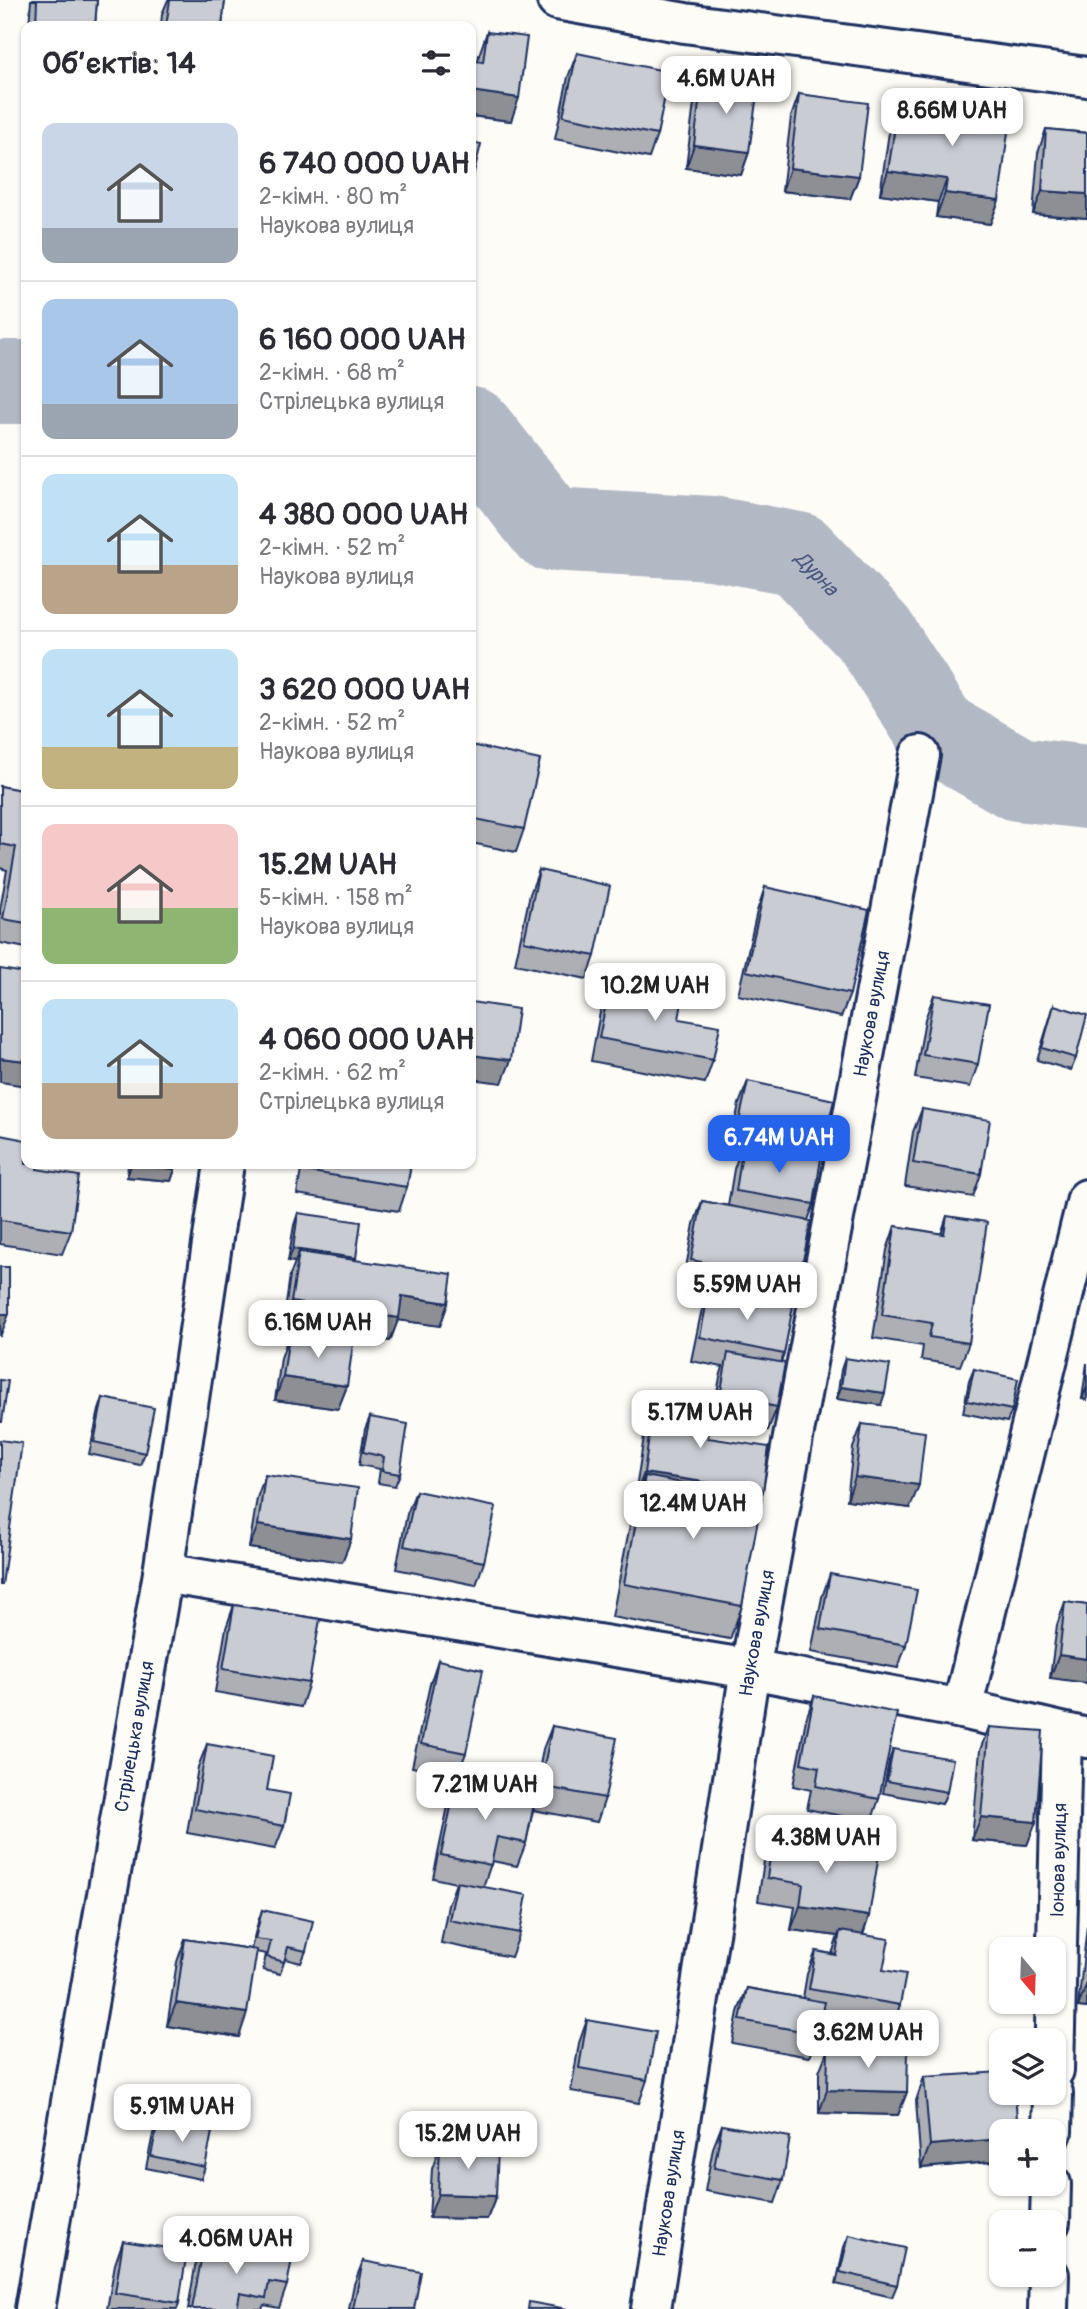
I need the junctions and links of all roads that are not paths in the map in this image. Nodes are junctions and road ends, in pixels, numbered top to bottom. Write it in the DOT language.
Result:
graph roads {
  1 [pos="557,0"];
  2 [pos="688,12"];
  3 [pos="1087,77"];
  4 [pos="920,755"];
  5 [pos="223,1169"];
  6 [pos="1087,1199"];
  7 [pos="163,1573"];
  8 [pos="750,1669"];
  9 [pos="962,1709"];
  10 [pos="1074,1736"];
  11 [pos="1057,2028"];
  12 [pos="1049,2287"];
  13 [pos="35,2309"];
  14 [pos="651,2309"];
  15 [pos="1048,2309"];
  1 -- 2 [label="street"];
  2 -- 3 [label="street"];
  4 -- 8 [label="street, Наукова вулиця"];
  5 -- 7 [label="street, Стрілецька вулиця"];
  6 -- 9 [label="street"];
  7 -- 8 [label="street"];
  7 -- 13 [label="street, Стрілецька вулиця"];
  8 -- 9 [label="street"];
  8 -- 14 [label="street, Наукова вулиця"];
  9 -- 10 [label="street"];
  10 -- 11 [label="street, Іонова вулиця"];
  12 -- 15 [label="street"];
}
